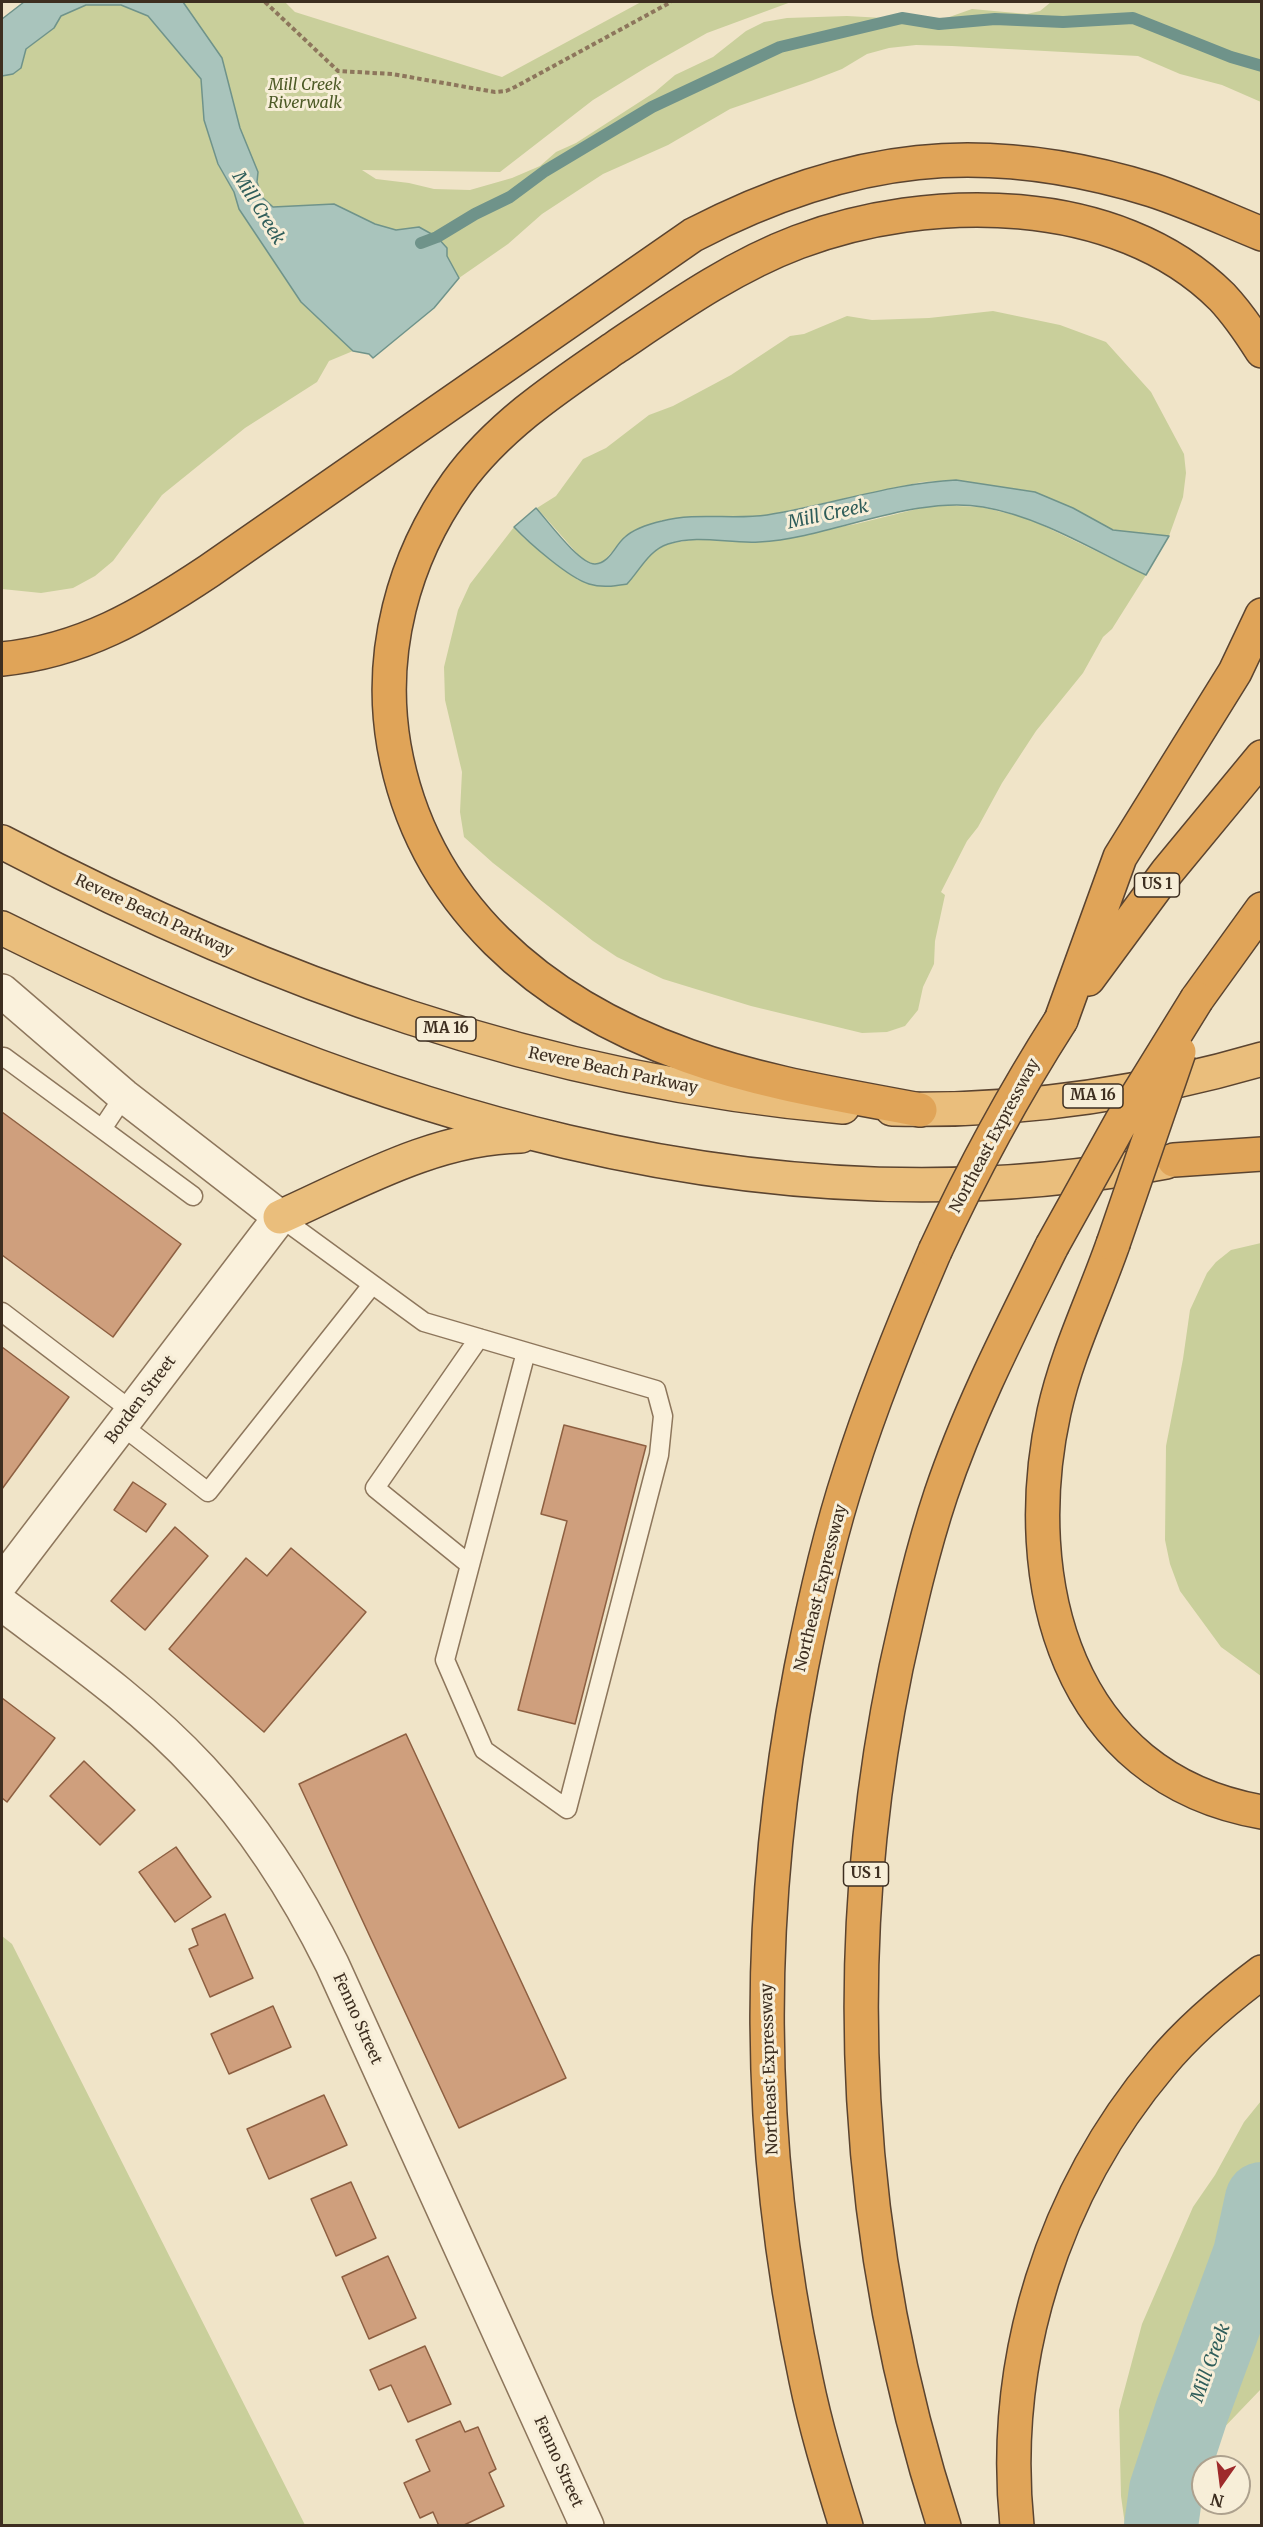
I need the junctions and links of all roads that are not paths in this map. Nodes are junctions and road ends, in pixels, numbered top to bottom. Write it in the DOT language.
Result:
graph roads {
  1 [pos="1262,234"];
  2 [pos="1262,351"];
  3 [pos="1262,615"];
  4 [pos="2,659"];
  5 [pos="1262,756"];
  6 [pos="2,842"];
  7 [pos="1262,909"];
  8 [pos="2,928"];
  9 [pos="2,991"];
  10 [pos="1197,999"];
  11 [pos="1061,1020"];
  12 [pos="2,1059"];
  13 [pos="1262,1059"];
  14 [pos="124,1096"];
  15 [pos="920,1110"];
  16 [pos="102,1129"];
  17 [pos="541,1136"];
  18 [pos="1262,1138"];
  19 [pos="1262,1154"];
  20 [pos="1174,1160"];
  21 [pos="193,1196"];
  22 [pos="280,1217"];
  23 [pos="372,1285"];
  24 [pos="2,1312"];
  25 [pos="479,1338"];
  26 [pos="526,1352"];
  27 [pos="127,1418"];
  28 [pos="470,1565"];
  29 [pos="2,1582"];
  30 [pos="2,1604"];
  31 [pos="1262,1812"];
  32 [pos="1262,1972"];
  33 [pos="587,2526"];
  34 [pos="846,2526"];
  35 [pos="944,2526"];
  36 [pos="1017,2526"];
  1 -- 4 [label="highway"];
  2 -- 15 [label="highway"];
  3 -- 11 [label="highway"];
  5 -- 11 [label="highway, Northeast Expressway / US 1"];
  6 -- 15 [label="highway, Revere Beach Parkway / MA 16"];
  7 -- 10 [label="highway, US 1"];
  8 -- 17 [label="highway"];
  9 -- 14 [label="street"];
  10 -- 31 [label="highway, bridge"];
  10 -- 35 [label="highway, US 1, bridge"];
  11 -- 34 [label="highway, Northeast Expressway / US 1, bridge"];
  12 -- 16 [label="lane"];
  13 -- 15 [label="highway, Revere Beach Parkway / MA 16"];
  14 -- 16 [label="lane"];
  14 -- 22 [label="street"];
  16 -- 21 [label="lane"];
  17 -- 20 [label="highway"];
  17 -- 22 [label="highway"];
  18 -- 20 [label="highway"];
  19 -- 20 [label="highway"];
  22 -- 23 [label="lane"];
  22 -- 27 [label="street, Borden Street"];
  23 -- 25 [label="lane"];
  23 -- 27 [label="lane"];
  24 -- 27 [label="lane"];
  25 -- 26 [label="lane"];
  25 -- 28 [label="lane"];
  26 -- 28 [label="lane"];
  26 -- 28 [label="lane"];
  27 -- 29 [label="street, Borden Street"];
  30 -- 33 [label="street, Fenno Street"];
  32 -- 36 [label="highway"];
}
